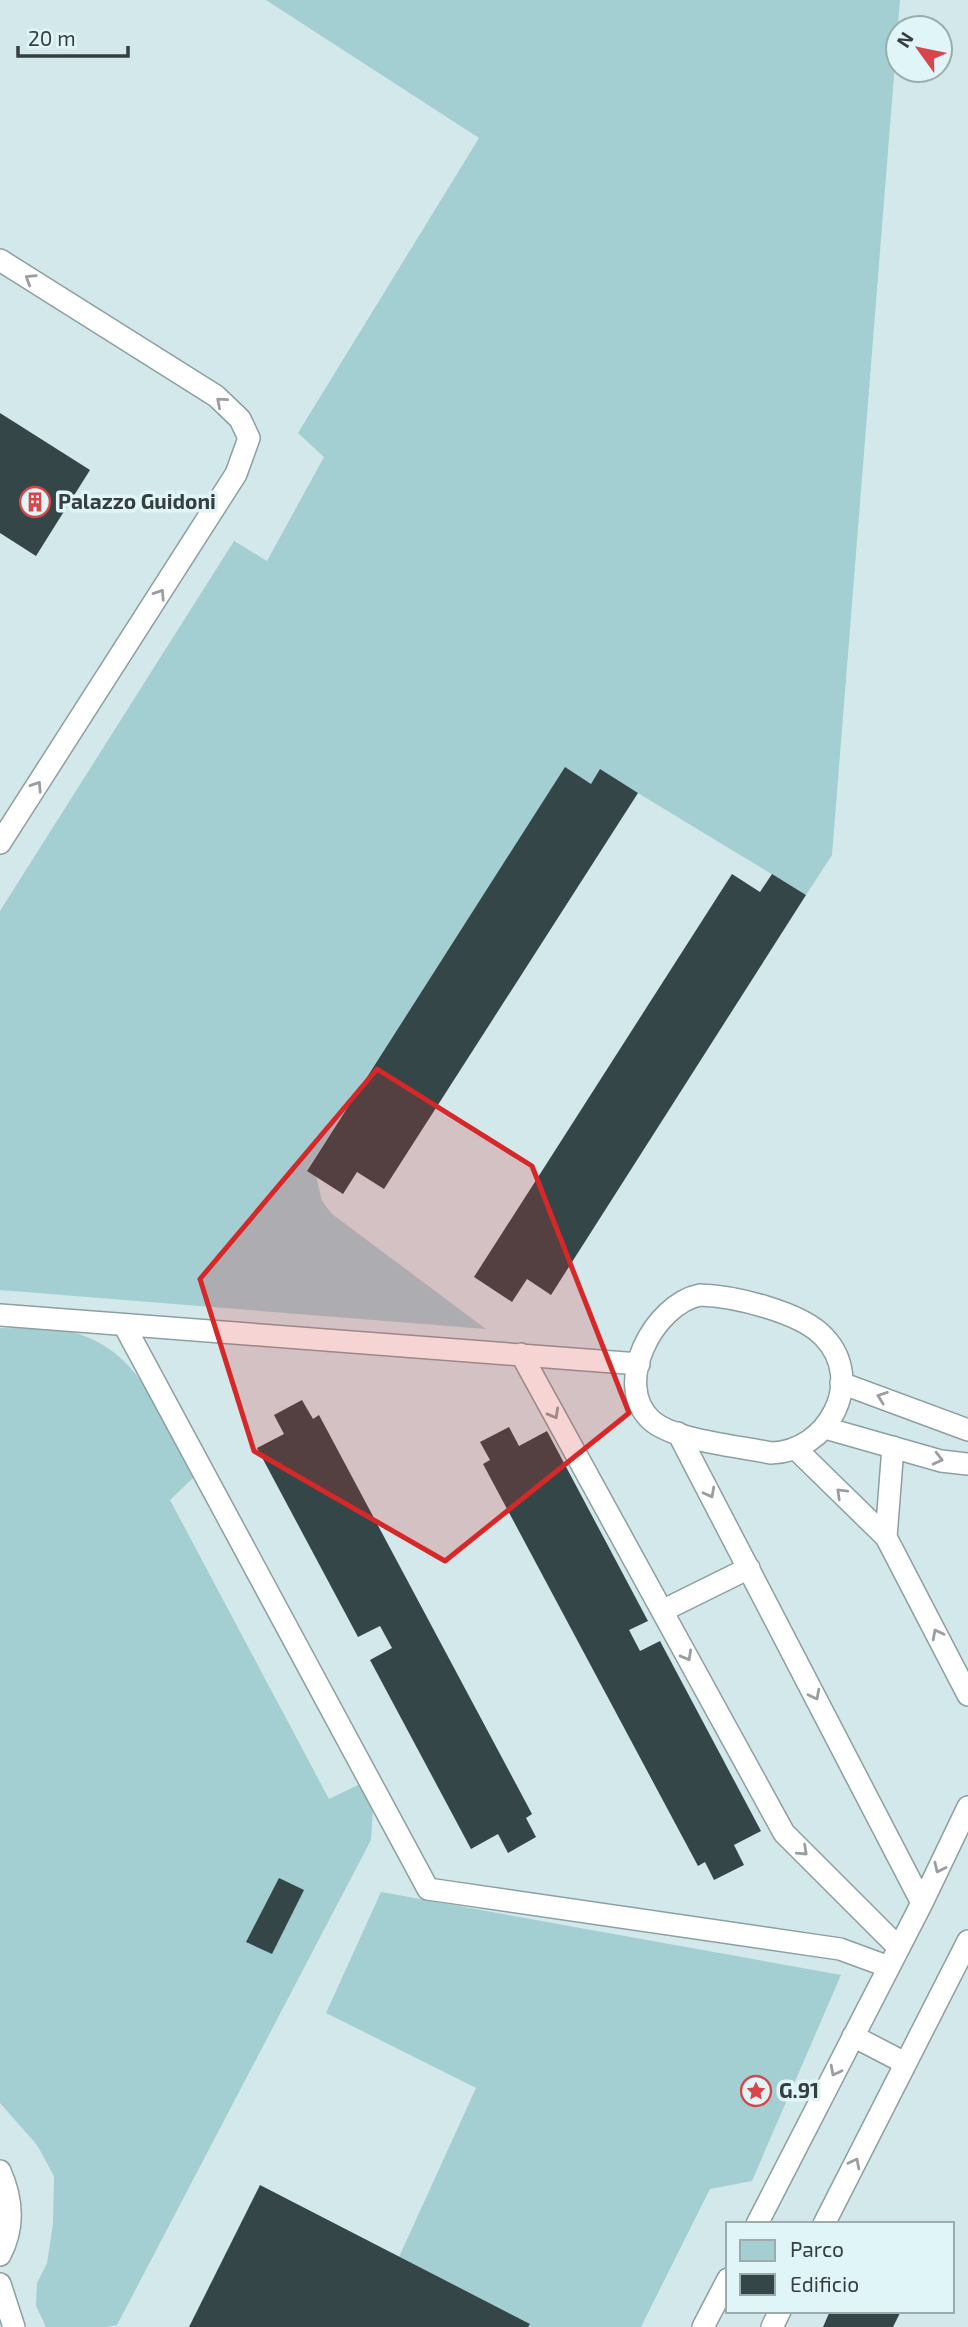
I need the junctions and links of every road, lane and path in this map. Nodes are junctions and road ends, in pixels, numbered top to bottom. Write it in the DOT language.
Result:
graph roads {
  1 [pos="0,260"];
  2 [pos="0,843"];
  3 [pos="0,1315"];
  4 [pos="124,1325"];
  5 [pos="521,1354"];
  6 [pos="639,1364"];
  7 [pos="841,1383"];
  8 [pos="825,1428"];
  9 [pos="968,1430"];
  10 [pos="678,1433"];
  11 [pos="893,1447"];
  12 [pos="796,1449"];
  13 [pos="968,1464"];
  14 [pos="886,1536"];
  15 [pos="749,1568"];
  16 [pos="662,1611"];
  17 [pos="968,1695"];
  18 [pos="968,1807"];
  19 [pos="922,1903"];
  20 [pos="968,1941"];
  21 [pos="899,1948"];
  22 [pos="889,1967"];
  23 [pos="853,2036"];
  24 [pos="905,2063"];
  25 [pos="0,2171"];
  26 [pos="758,2222"];
  27 [pos="825,2222"];
  28 [pos="0,2255"];
  29 [pos="726,2283"];
  30 [pos="0,2284"];
  31 [pos="14,2327"];
  32 [pos="704,2327"];
  2 -- 1 [label="lane, one-way"];
  3 -- 4 [label="lane"];
  4 -- 5 [label="lane"];
  4 -- 22 [label="lane"];
  5 -- 6 [label="lane"];
  5 -- 16 [label="lane, one-way"];
  6 -- 7 [label="lane"];
  6 -- 10 [label="lane"];
  7 -- 8 [label="lane"];
  9 -- 7 [label="lane, one-way"];
  8 -- 11 [label="lane"];
  8 -- 12 [label="lane"];
  10 -- 12 [label="lane"];
  10 -- 15 [label="lane, one-way"];
  11 -- 13 [label="lane, one-way"];
  11 -- 14 [label="lane"];
  14 -- 12 [label="lane, one-way"];
  17 -- 14 [label="lane, one-way"];
  15 -- 16 [label="lane"];
  15 -- 19 [label="lane, one-way"];
  16 -- 21 [label="lane, one-way"];
  18 -- 19 [label="lane, one-way"];
  19 -- 21 [label="lane"];
  20 -- 24 [label="lane"];
  21 -- 22 [label="lane"];
  22 -- 23 [label="lane"];
  23 -- 24 [label="lane"];
  23 -- 26 [label="lane, one-way"];
  27 -- 24 [label="lane, one-way"];
  25 -- 28 [label="lane"];
  29 -- 32 [label="lane"];
  30 -- 31 [label="lane"];
}
